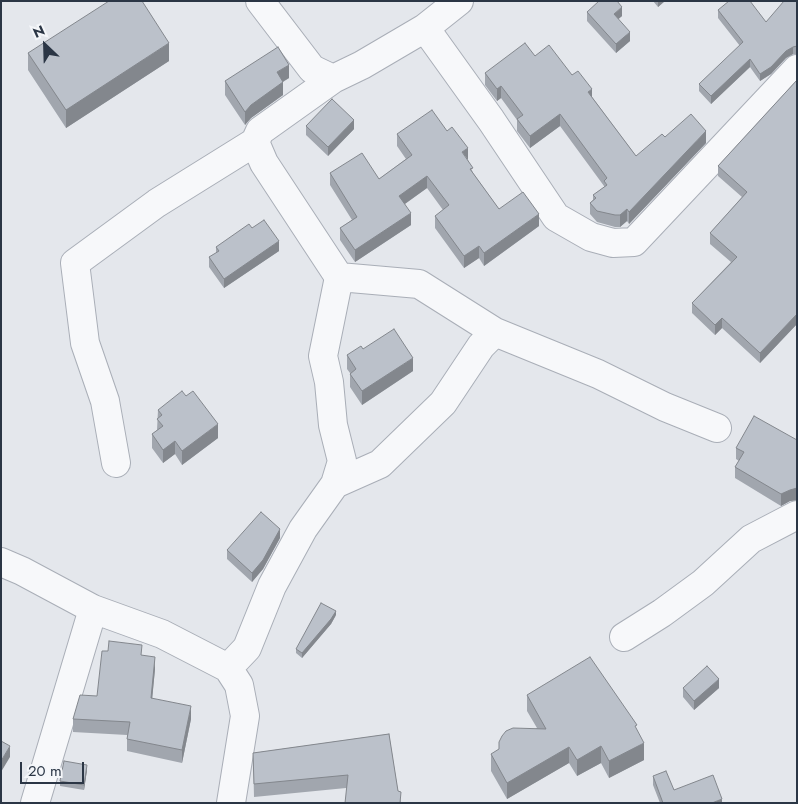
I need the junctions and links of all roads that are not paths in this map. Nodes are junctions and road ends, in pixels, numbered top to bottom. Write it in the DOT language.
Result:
graph roads {
  1 [pos="260,1"];
  2 [pos="458,1"];
  3 [pos="425,28"];
  4 [pos="797,69"];
  5 [pos="333,79"];
  6 [pos="255,142"];
  7 [pos="339,277"];
  8 [pos="495,332"];
  9 [pos="717,428"];
  10 [pos="116,463"];
  11 [pos="335,484"];
  12 [pos="797,515"];
  13 [pos="1,562"];
  14 [pos="93,609"];
  15 [pos="624,637"];
  16 [pos="228,668"];
  17 [pos="35,803"];
  18 [pos="231,803"];
  1 -- 5 [label="street"];
  2 -- 3 [label="street"];
  3 -- 4 [label="street"];
  3 -- 5 [label="street"];
  5 -- 6 [label="street"];
  6 -- 7 [label="street"];
  6 -- 10 [label="street"];
  7 -- 8 [label="street"];
  7 -- 11 [label="street"];
  8 -- 9 [label="street"];
  8 -- 11 [label="street"];
  11 -- 16 [label="street"];
  12 -- 15 [label="street"];
  13 -- 14 [label="street"];
  14 -- 16 [label="street"];
  14 -- 17 [label="street"];
  16 -- 18 [label="street"];
}
